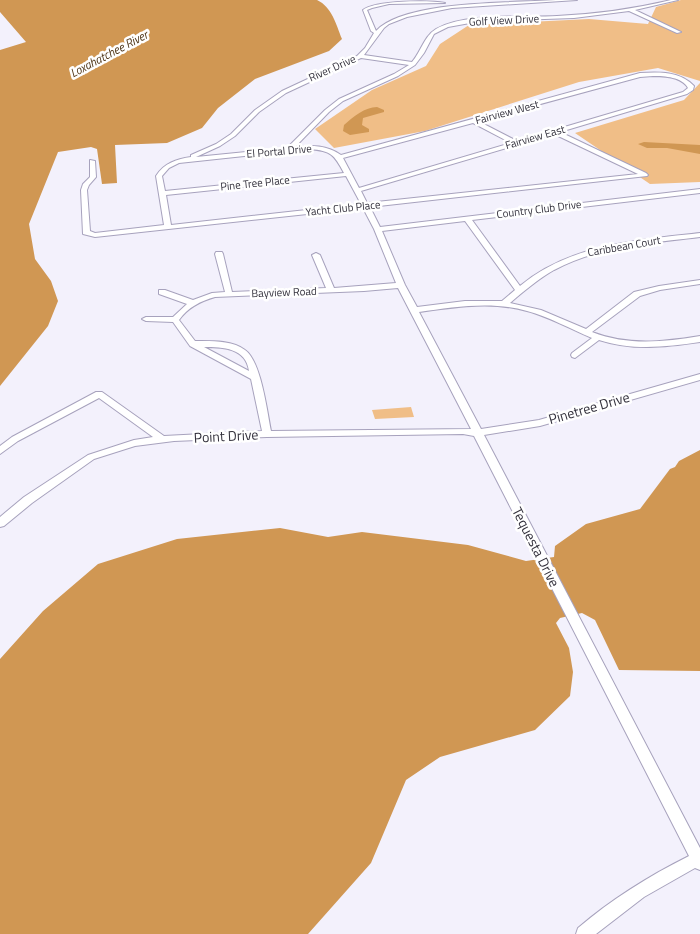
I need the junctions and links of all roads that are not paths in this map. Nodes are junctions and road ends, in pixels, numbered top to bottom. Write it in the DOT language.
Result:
graph roads {
  1 [pos="575,0"];
  2 [pos="676,0"];
  3 [pos="470,4"];
  4 [pos="522,4"];
  5 [pos="629,10"];
  6 [pos="536,18"];
  7 [pos="376,32"];
  8 [pos="679,32"];
  9 [pos="361,56"];
  10 [pos="413,64"];
  11 [pos="676,77"];
  12 [pos="474,121"];
  13 [pos="555,132"];
  14 [pos="517,143"];
  15 [pos="289,149"];
  16 [pos="340,158"];
  17 [pos="184,160"];
  18 [pos="92,161"];
  19 [pos="349,174"];
  20 [pos="358,190"];
  21 [pos="700,191"];
  22 [pos="161,193"];
  23 [pos="367,206"];
  24 [pos="467,218"];
  25 [pos="168,228"];
  26 [pos="378,228"];
  27 [pos="700,235"];
  28 [pos="218,254"];
  29 [pos="316,255"];
  30 [pos="700,282"];
  31 [pos="401,285"];
  32 [pos="331,290"];
  33 [pos="519,290"];
  34 [pos="162,292"];
  35 [pos="230,294"];
  36 [pos="193,303"];
  37 [pos="504,304"];
  38 [pos="414,310"];
  39 [pos="146,319"];
  40 [pos="175,320"];
  41 [pos="587,332"];
  42 [pos="598,337"];
  43 [pos="700,339"];
  44 [pos="194,344"];
  45 [pos="575,355"];
  46 [pos="254,378"];
  47 [pos="700,378"];
  48 [pos="477,433"];
  49 [pos="267,434"];
  50 [pos="162,439"];
  51 [pos="0,451"];
  52 [pos="0,522"];
  53 [pos="699,860"];
  54 [pos="584,934"];
  1 -- 4 [label="street, River Drive"];
  2 -- 5 [label="street, Golf View Drive"];
  3 -- 4 [label="street, River Drive"];
  3 -- 7 [label="street, River Drive"];
  3 -- 7 [label="street"];
  4 -- 6 [label="street"];
  5 -- 6 [label="street, Golf View Drive"];
  5 -- 8 [label="street"];
  6 -- 10 [label="street, Golf View Drive"];
  7 -- 9 [label="street, River Drive"];
  9 -- 10 [label="street"];
  9 -- 17 [label="street, River Drive"];
  10 -- 15 [label="street, Golf View Drive"];
  11 -- 12 [label="street, Fairview West"];
  11 -- 13 [label="street, Fairview East"];
  12 -- 14 [label="street"];
  12 -- 16 [label="street, Fairview West"];
  13 -- 14 [label="street, Fairview East"];
  13 -- 23 [label="street, Yacht Club Place"];
  14 -- 20 [label="street, Fairview East"];
  15 -- 16 [label="street, El Portal Drive"];
  15 -- 17 [label="street, El Portal Drive"];
  16 -- 19 [label="street"];
  17 -- 22 [label="street, El Portal Drive"];
  18 -- 25 [label="street, Yacht Club Place"];
  19 -- 20 [label="street"];
  19 -- 22 [label="street, Pine Tree Place"];
  20 -- 23 [label="street"];
  21 -- 24 [label="street, Country Club Drive"];
  22 -- 25 [label="street"];
  23 -- 25 [label="street, Yacht Club Place"];
  23 -- 26 [label="street"];
  24 -- 26 [label="street, Country Club Drive"];
  24 -- 33 [label="street"];
  26 -- 31 [label="street, Tequesta Drive"];
  27 -- 33 [label="street, Caribbean Court"];
  28 -- 35 [label="street"];
  29 -- 32 [label="street"];
  30 -- 41 [label="street"];
  31 -- 32 [label="street, Bayview Road"];
  31 -- 38 [label="street, Tequesta Drive"];
  32 -- 35 [label="street, Bayview Road"];
  33 -- 37 [label="street, Caribbean Court"];
  34 -- 36 [label="street"];
  35 -- 36 [label="street, Bayview Road"];
  36 -- 40 [label="street, Bayview Road"];
  37 -- 38 [label="street"];
  37 -- 41 [label="street"];
  38 -- 48 [label="street, Tequesta Drive"];
  39 -- 40 [label="street"];
  40 -- 44 [label="street"];
  41 -- 42 [label="street"];
  42 -- 43 [label="street"];
  42 -- 45 [label="street"];
  44 -- 46 [label="street"];
  44 -- 46 [label="street"];
  46 -- 49 [label="street"];
  47 -- 48 [label="street, Pinetree Drive"];
  48 -- 49 [label="street, Point Drive"];
  48 -- 53 [label="street, Tequesta Drive"];
  49 -- 50 [label="street, Point Drive"];
  50 -- 51 [label="street"];
  50 -- 52 [label="street, Point Drive"];
  53 -- 54 [label="street"];
}
